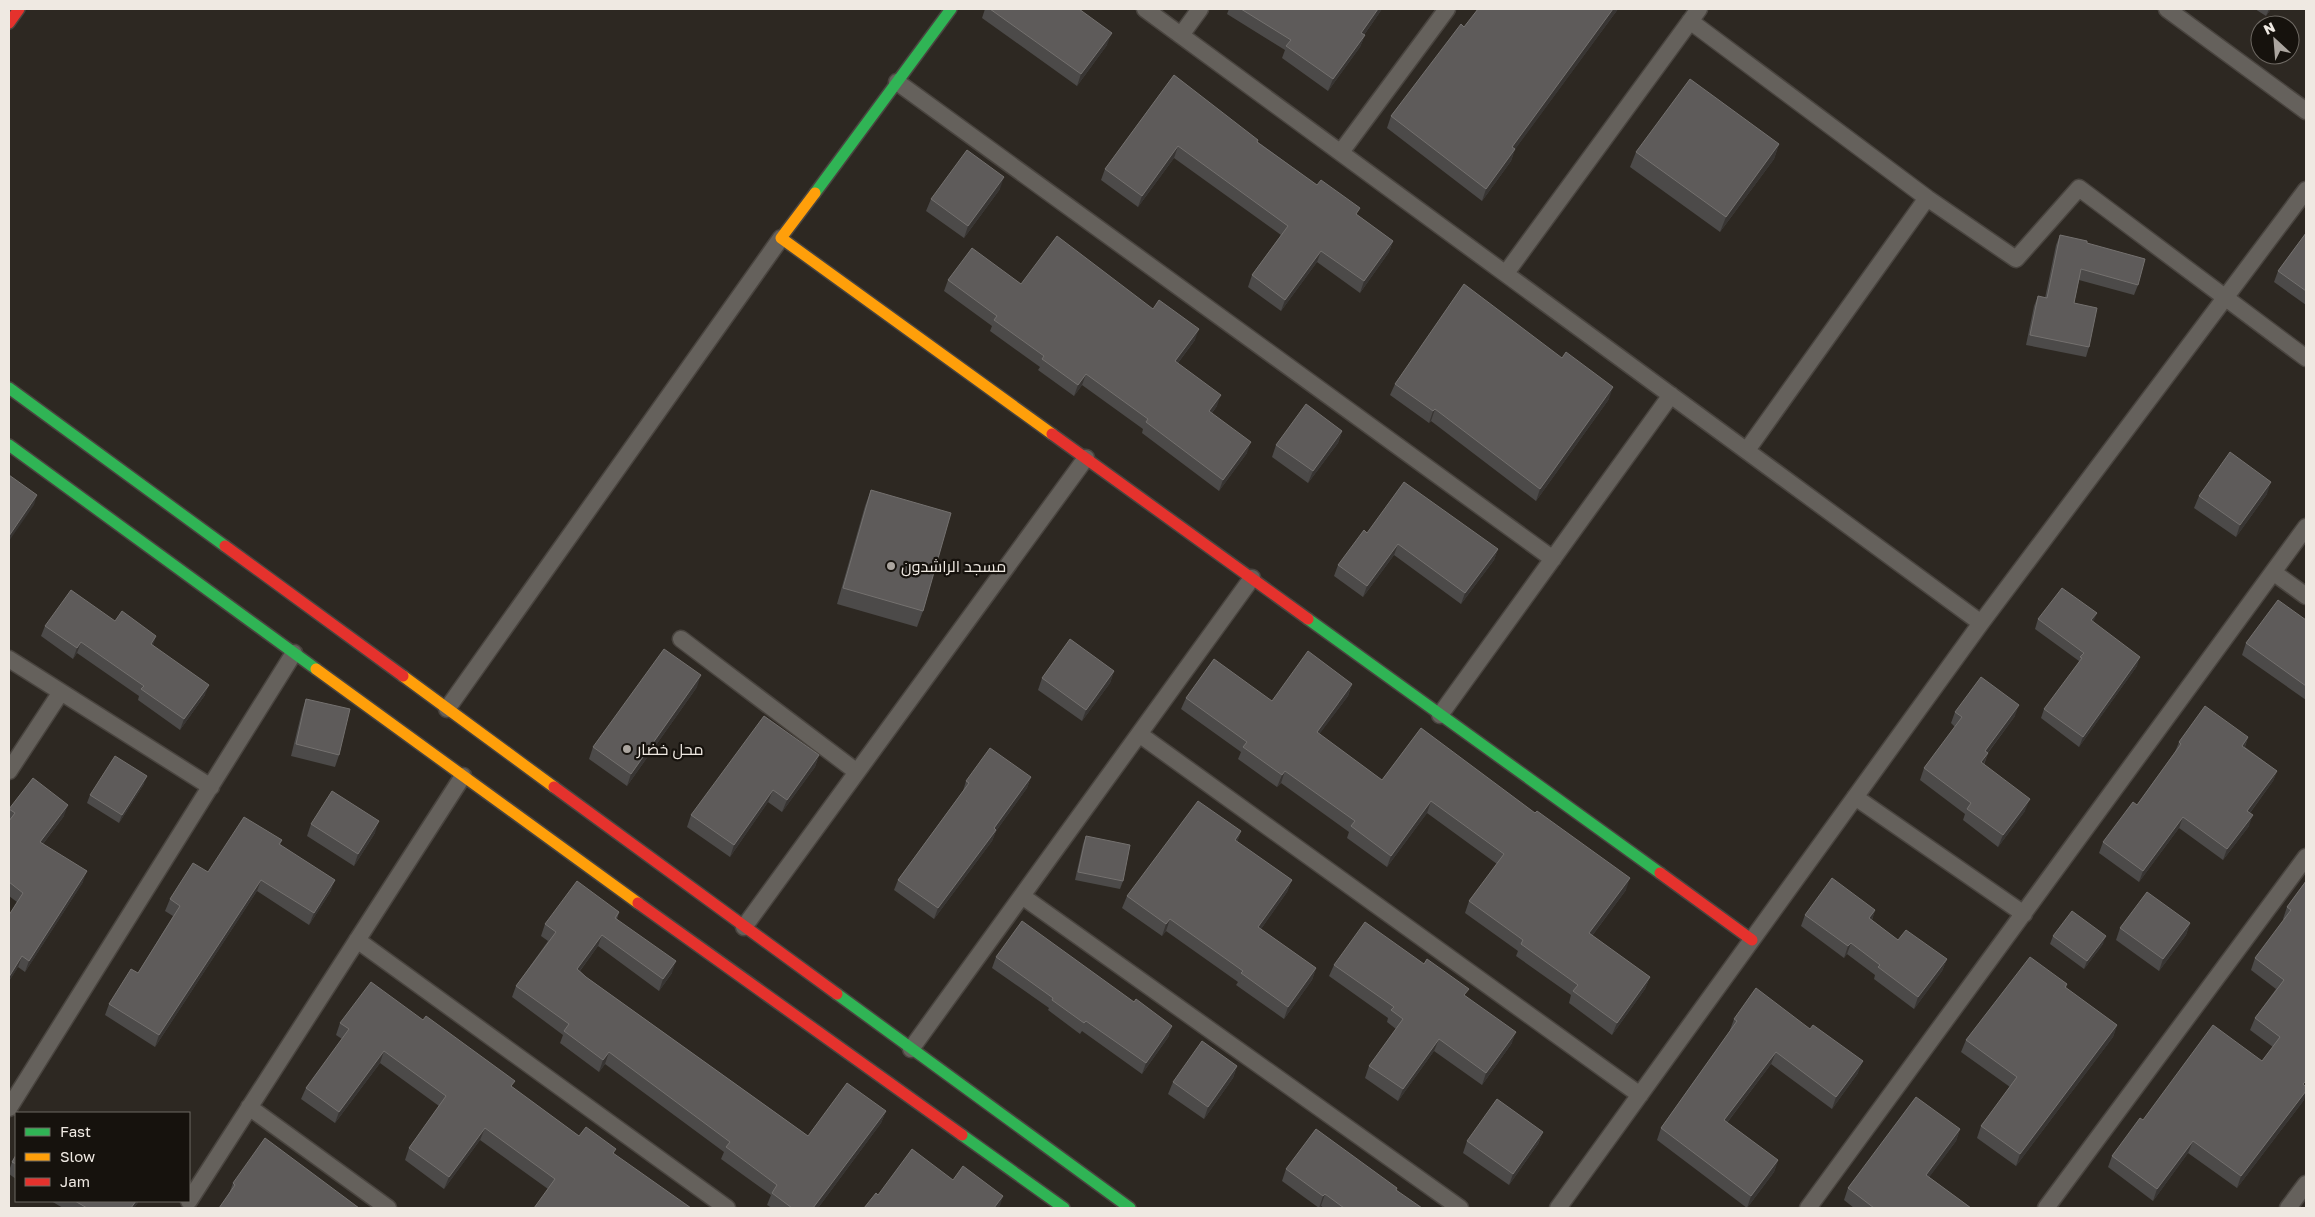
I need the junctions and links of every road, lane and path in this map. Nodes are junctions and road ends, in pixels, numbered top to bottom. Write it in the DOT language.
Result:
graph roads {
  1 [pos="19,9"];
  2 [pos="951,9"];
  3 [pos="1145,9"];
  4 [pos="1200,9"];
  5 [pos="1447,9"];
  6 [pos="2177,12"];
  7 [pos="1694,15"];
  8 [pos="9,23"];
  9 [pos="1181,35"];
  10 [pos="896,82"];
  11 [pos="2306,111"];
  12 [pos="1341,152"];
  13 [pos="2306,190"];
  14 [pos="1927,198"];
  15 [pos="781,238"];
  16 [pos="1506,273"];
  17 [pos="2226,297"];
  18 [pos="2306,358"];
  19 [pos="9,388"];
  20 [pos="1671,394"];
  21 [pos="9,445"];
  22 [pos="1747,450"];
  23 [pos="1086,458"];
  24 [pos="2306,527"];
  25 [pos="1553,559"];
  26 [pos="2273,572"];
  27 [pos="1252,578"];
  28 [pos="2306,596"];
  29 [pos="1981,623"];
  30 [pos="681,639"];
  31 [pos="294,653"];
  32 [pos="9,659"];
  33 [pos="61,692"];
  34 [pos="447,709"];
  35 [pos="1440,715"];
  36 [pos="1139,734"];
  37 [pos="9,771"];
  38 [pos="857,772"];
  39 [pos="463,776"];
  40 [pos="211,787"];
  41 [pos="1855,797"];
  42 [pos="2306,857"];
  43 [pos="1022,896"];
  44 [pos="2024,914"];
  45 [pos="744,926"];
  46 [pos="357,940"];
  47 [pos="1752,940"];
  48 [pos="911,1049"];
  49 [pos="1640,1095"];
  50 [pos="249,1107"];
  51 [pos="9,1108"];
  52 [pos="2306,1184"];
  53 [pos="190,1199"];
  54 [pos="388,1208"];
  55 [pos="727,1208"];
  56 [pos="1064,1208"];
  57 [pos="1130,1208"];
  58 [pos="1460,1208"];
  59 [pos="1558,1208"];
  60 [pos="1808,1208"];
  61 [pos="2046,1208"];
  62 [pos="2288,1208"];
  1 -- 8 [label="street"];
  2 -- 10 [label="street"];
  3 -- 9 [label="street"];
  4 -- 9 [label="street"];
  5 -- 12 [label="street"];
  6 -- 11 [label="street"];
  7 -- 14 [label="street"];
  7 -- 16 [label="street"];
  9 -- 12 [label="street"];
  10 -- 15 [label="street"];
  10 -- 25 [label="street"];
  12 -- 16 [label="street"];
  13 -- 17 [label="street"];
  14 -- 17 [label="street"];
  14 -- 22 [label="street"];
  15 -- 23 [label="street"];
  15 -- 34 [label="street"];
  16 -- 20 [label="street"];
  17 -- 18 [label="street"];
  17 -- 29 [label="street"];
  19 -- 34 [label="street"];
  20 -- 22 [label="street"];
  20 -- 25 [label="street"];
  21 -- 31 [label="street"];
  22 -- 29 [label="street"];
  23 -- 27 [label="street"];
  23 -- 38 [label="street"];
  24 -- 26 [label="street"];
  25 -- 35 [label="street"];
  26 -- 28 [label="street"];
  26 -- 44 [label="street"];
  27 -- 35 [label="street"];
  27 -- 36 [label="street"];
  29 -- 41 [label="street"];
  30 -- 38 [label="street"];
  31 -- 39 [label="street"];
  31 -- 40 [label="street"];
  32 -- 33 [label="street"];
  33 -- 37 [label="street"];
  33 -- 40 [label="street"];
  34 -- 45 [label="street"];
  35 -- 47 [label="street"];
  36 -- 43 [label="street"];
  36 -- 49 [label="street"];
  38 -- 45 [label="street"];
  39 -- 46 [label="street"];
  39 -- 56 [label="street"];
  40 -- 51 [label="street"];
  41 -- 44 [label="street"];
  41 -- 47 [label="street"];
  42 -- 61 [label="street"];
  43 -- 48 [label="street"];
  43 -- 58 [label="street"];
  44 -- 60 [label="street"];
  45 -- 48 [label="street"];
  46 -- 50 [label="street"];
  46 -- 55 [label="street"];
  47 -- 49 [label="street"];
  48 -- 57 [label="street"];
  49 -- 59 [label="street"];
  50 -- 53 [label="street"];
  50 -- 54 [label="street"];
  52 -- 62 [label="street"];
}
